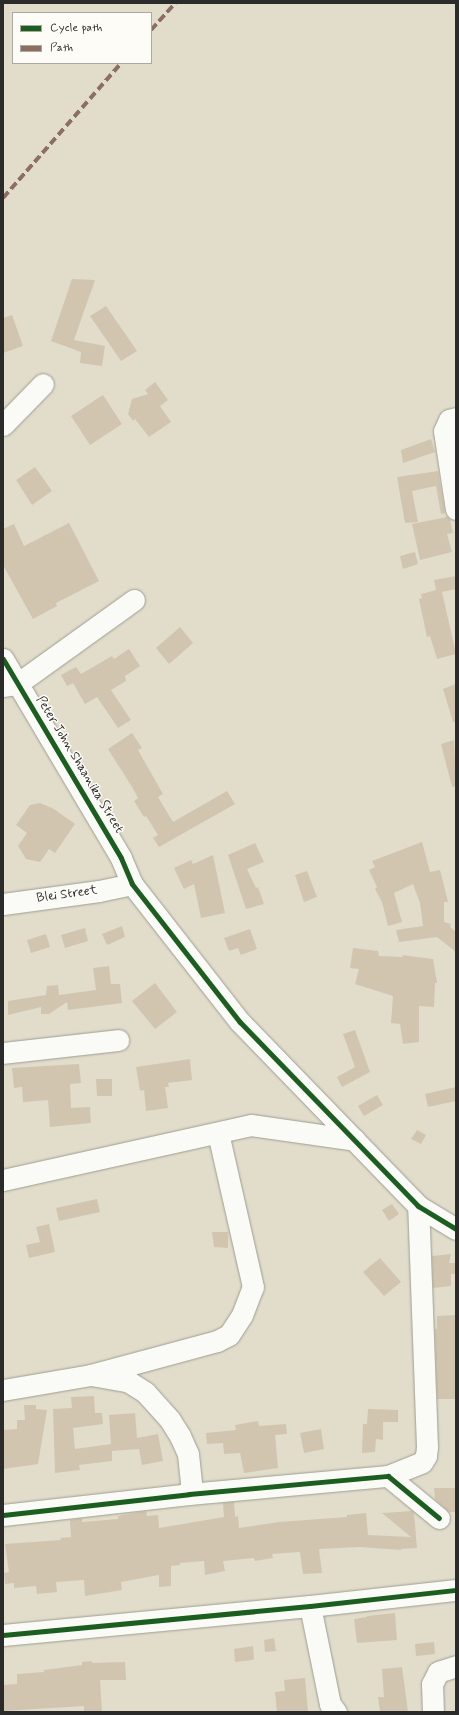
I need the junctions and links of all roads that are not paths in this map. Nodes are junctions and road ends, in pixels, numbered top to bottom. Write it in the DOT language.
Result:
graph roads {
  1 [pos="43,384"];
  2 [pos="456,418"];
  3 [pos="3,425"];
  4 [pos="456,509"];
  5 [pos="134,600"];
  6 [pos="3,659"];
  7 [pos="10,685"];
  8 [pos="132,884"];
  9 [pos="3,904"];
  10 [pos="118,1040"];
  11 [pos="3,1053"];
  12 [pos="218,1133"];
  13 [pos="355,1140"];
  14 [pos="3,1180"];
  15 [pos="418,1206"];
  16 [pos="456,1229"];
  17 [pos="91,1375"];
  18 [pos="3,1390"];
  19 [pos="388,1476"];
  20 [pos="189,1494"];
  21 [pos="3,1515"];
  22 [pos="439,1518"];
  23 [pos="456,1590"];
  24 [pos="310,1606"];
  25 [pos="3,1635"];
  26 [pos="456,1666"];
  27 [pos="336,1712"];
  28 [pos="433,1712"];
  1 -- 3 [label="street"];
  2 -- 4 [label="street"];
  5 -- 7 [label="street"];
  6 -- 7 [label="street, Peter John Shaanika Street"];
  7 -- 8 [label="street, Peter John Shaanika Street"];
  8 -- 9 [label="street, Blei Street"];
  8 -- 13 [label="street, Peter John Shaanika Street"];
  10 -- 11 [label="street"];
  12 -- 13 [label="street"];
  12 -- 14 [label="street"];
  12 -- 17 [label="street"];
  13 -- 15 [label="street, Peter John Shaanika Street"];
  15 -- 16 [label="street, Peter John Shaanika Street"];
  15 -- 19 [label="street"];
  17 -- 18 [label="street"];
  17 -- 20 [label="street"];
  19 -- 20 [label="street"];
  19 -- 22 [label="street"];
  20 -- 21 [label="street"];
  23 -- 24 [label="street"];
  24 -- 25 [label="street"];
  24 -- 27 [label="street"];
  26 -- 28 [label="street"];
}
